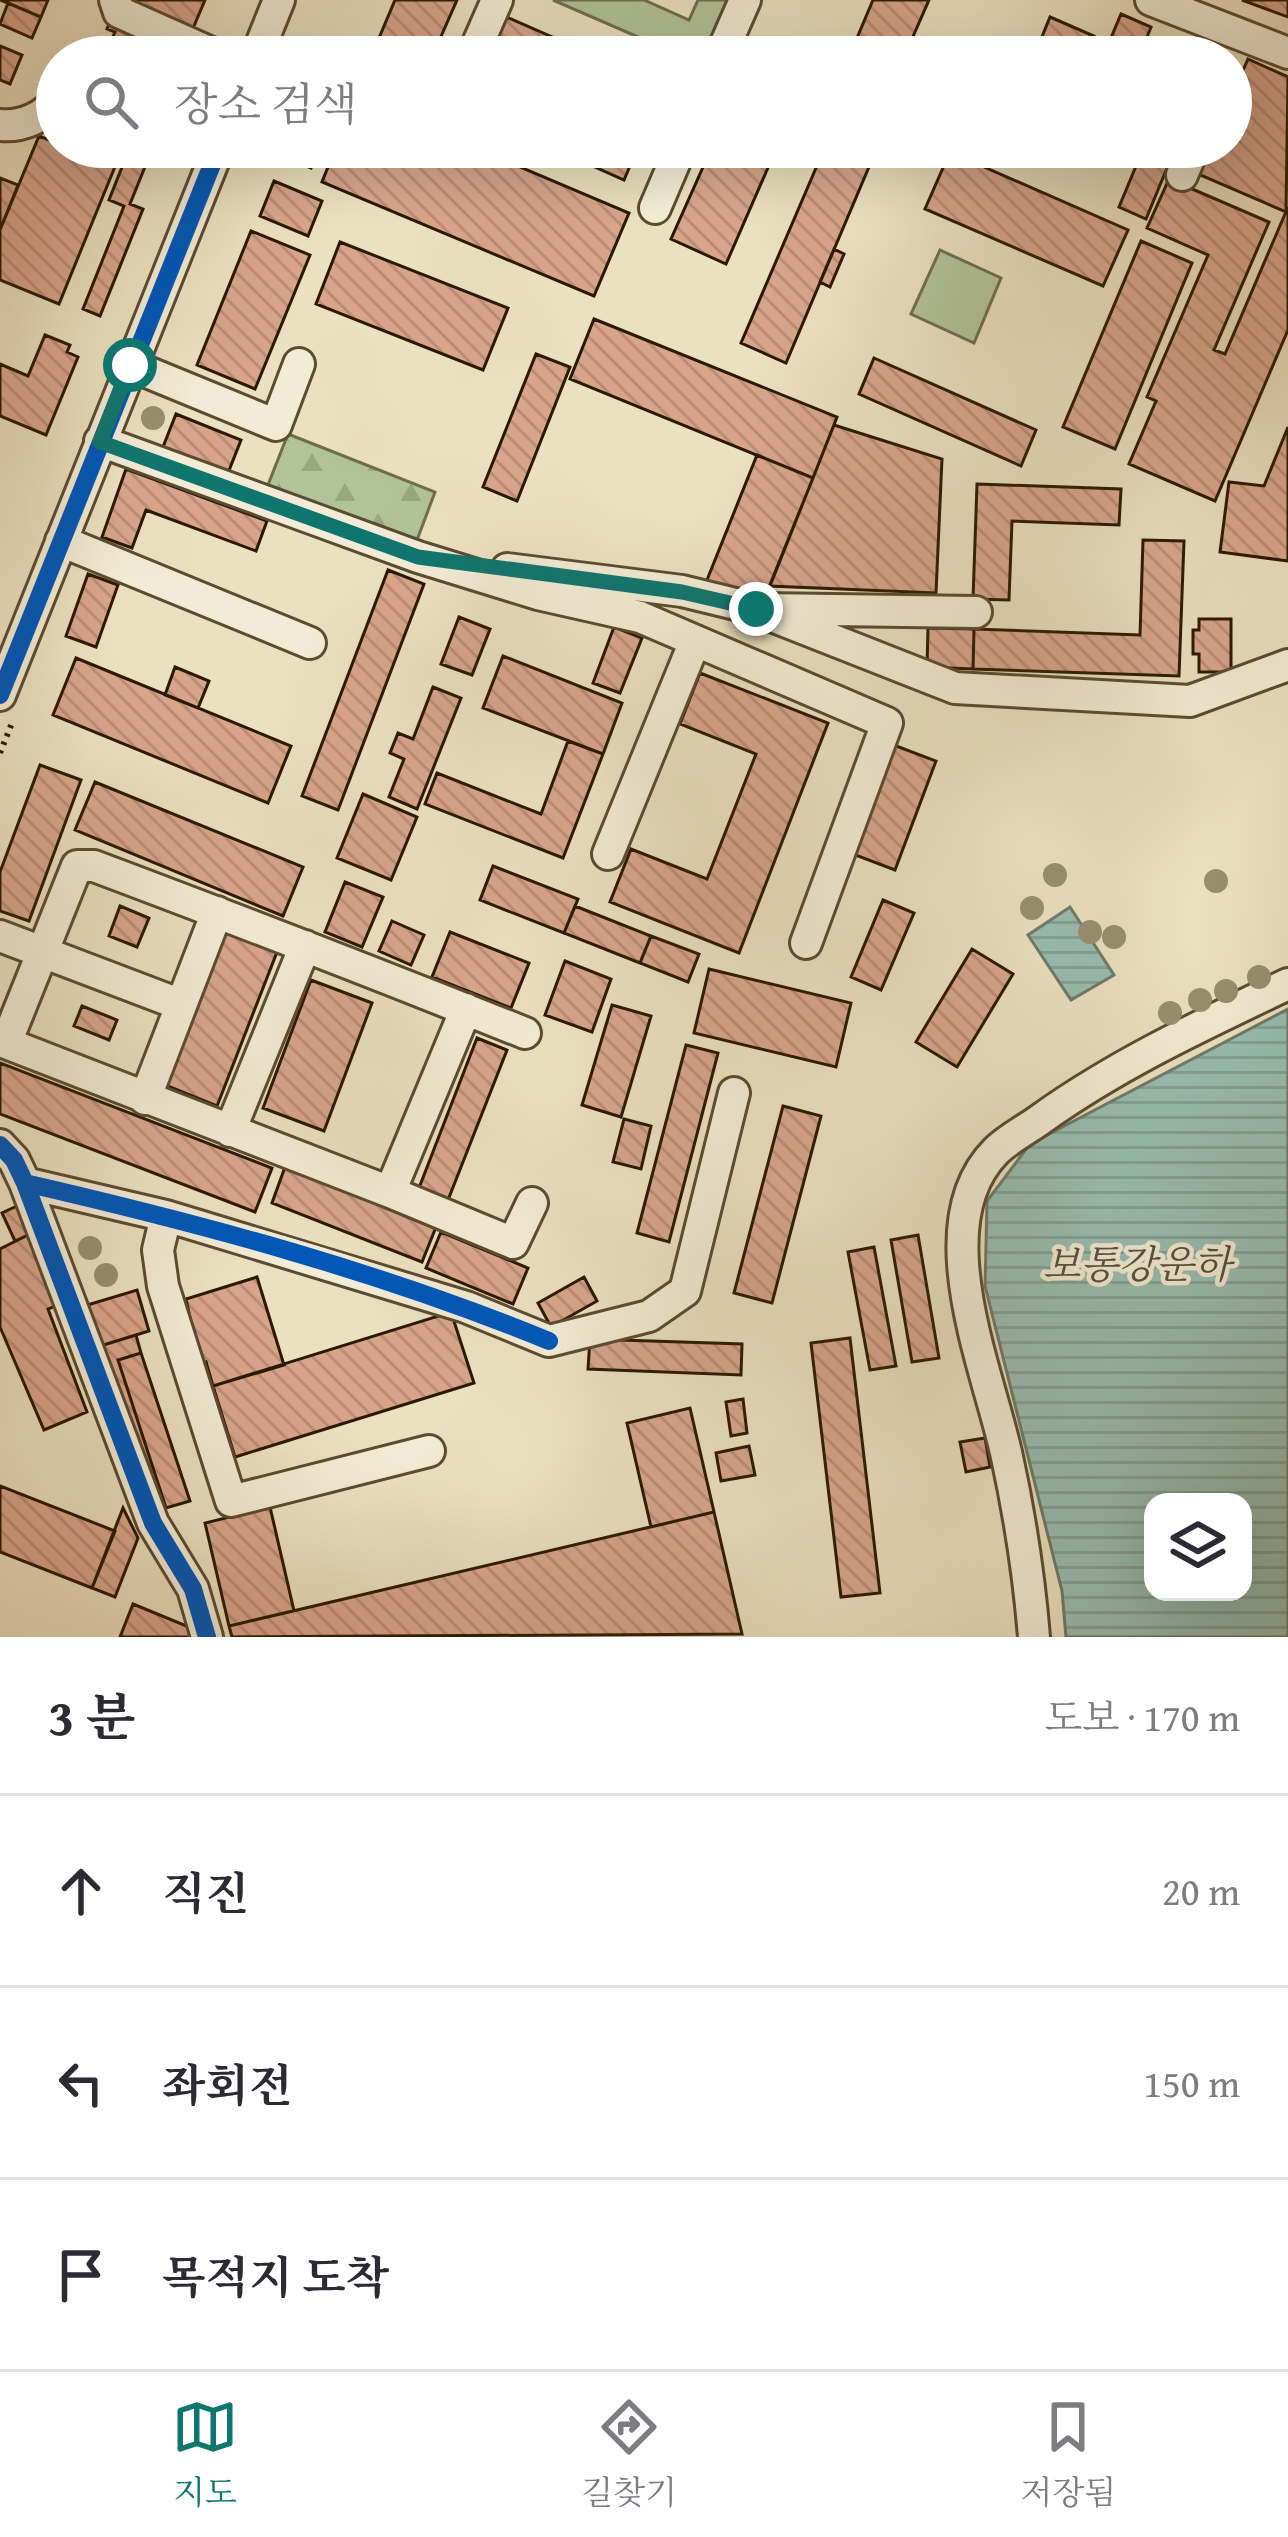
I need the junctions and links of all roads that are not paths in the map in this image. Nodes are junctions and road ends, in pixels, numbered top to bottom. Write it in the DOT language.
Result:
graph roads {
  1 [pos="116,0"];
  2 [pos="279,0"];
  3 [pos="497,0"];
  4 [pos="745,0"];
  5 [pos="1150,0"];
  6 [pos="174,36"];
  7 [pos="264,36"];
  8 [pos="481,36"];
  9 [pos="729,36"];
  10 [pos="1214,36"];
  11 [pos="1252,50"];
  12 [pos="1288,53"];
  13 [pos="36,118"];
  14 [pos="0,125"];
  15 [pos="210,168"];
  16 [pos="672,168"];
  17 [pos="655,208"];
  18 [pos="299,364"];
  19 [pos="130,365"];
  20 [pos="100,442"];
  21 [pos="61,542"];
  22 [pos="418,557"];
  23 [pos="756,609"];
  24 [pos="976,612"];
  25 [pos="695,641"];
  26 [pos="310,643"];
  27 [pos="1288,665"];
  28 [pos="0,695"];
  29 [pos="608,854"];
  30 [pos="217,912"];
  31 [pos="0,936"];
  32 [pos="806,943"];
  33 [pos="305,946"];
  34 [pos="42,952"];
  35 [pos="1288,984"];
  36 [pos="179,1004"];
  37 [pos="466,1009"];
  38 [pos="525,1033"];
  39 [pos="734,1093"];
  40 [pos="145,1099"];
  41 [pos="230,1131"];
  42 [pos="0,1145"];
  43 [pos="26,1183"];
  44 [pos="390,1192"];
  45 [pos="532,1203"];
  46 [pos="166,1216"];
  47 [pos="429,1451"];
  48 [pos="207,1637"];
  49 [pos="1034,1637"];
  1 -- 6 [label="street"];
  2 -- 7 [label="street"];
  3 -- 8 [label="street"];
  4 -- 9 [label="street"];
  5 -- 10 [label="street"];
  11 -- 12 [label="street"];
  13 -- 14 [label="street"];
  15 -- 19 [label="street"];
  16 -- 17 [label="street"];
  18 -- 19 [label="street"];
  19 -- 20 [label="street"];
  20 -- 21 [label="street"];
  20 -- 22 [label="street"];
  21 -- 26 [label="street"];
  21 -- 28 [label="street"];
  22 -- 23 [label="street"];
  22 -- 25 [label="street"];
  23 -- 24 [label="street"];
  23 -- 27 [label="street"];
  25 -- 29 [label="street"];
  25 -- 32 [label="street"];
  30 -- 33 [label="street"];
  30 -- 34 [label="street"];
  30 -- 36 [label="street"];
  31 -- 34 [label="street"];
  33 -- 37 [label="street"];
  33 -- 41 [label="street"];
  34 -- 36 [label="street"];
  34 -- 40 [label="street"];
  35 -- 49 [label="street"];
  36 -- 40 [label="street"];
  37 -- 38 [label="street"];
  37 -- 44 [label="street"];
  39 -- 46 [label="street"];
  40 -- 41 [label="street"];
  41 -- 44 [label="street"];
  42 -- 43 [label="street"];
  43 -- 46 [label="street"];
  43 -- 48 [label="street"];
  44 -- 45 [label="street"];
  46 -- 47 [label="street"];
}
